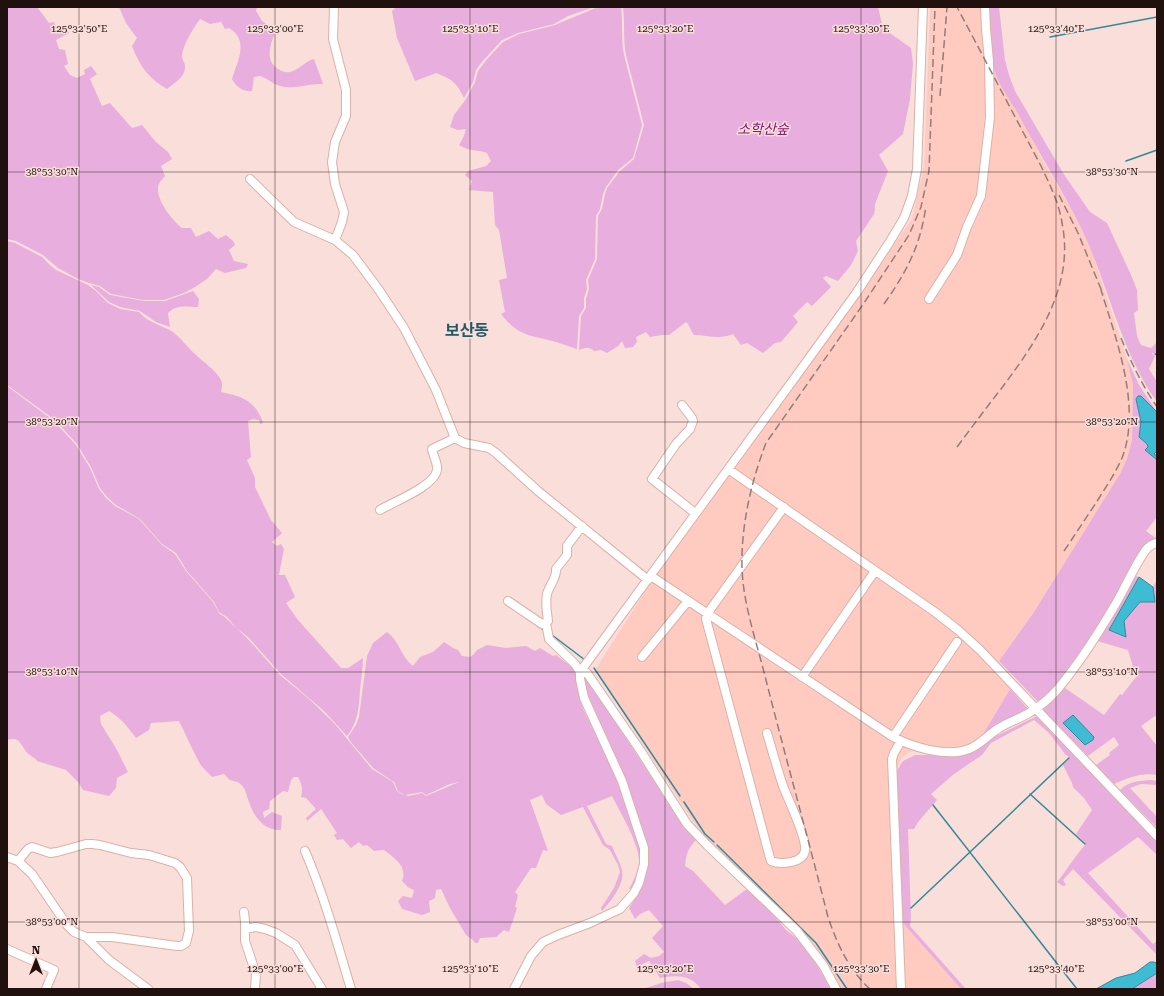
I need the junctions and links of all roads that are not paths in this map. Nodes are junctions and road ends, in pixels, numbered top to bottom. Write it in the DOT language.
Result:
graph roads {
  1 [pos="334,7"];
  2 [pos="923,7"];
  3 [pos="986,7"];
  4 [pos="250,179"];
  5 [pos="335,240"];
  6 [pos="928,300"];
  7 [pos="682,405"];
  8 [pos="455,438"];
  9 [pos="728,469"];
  10 [pos="784,507"];
  11 [pos="380,510"];
  12 [pos="695,513"];
  13 [pos="582,526"];
  14 [pos="1157,543"];
  15 [pos="875,571"];
  16 [pos="650,578"];
  17 [pos="508,600"];
  18 [pos="688,601"];
  19 [pos="707,614"];
  20 [pos="547,629"];
  21 [pos="957,642"];
  22 [pos="642,657"];
  23 [pos="580,672"];
  24 [pos="802,677"];
  25 [pos="1035,709"];
  26 [pos="766,733"];
  27 [pos="893,737"];
  28 [pos="901,741"];
  29 [pos="1157,836"];
  30 [pos="305,851"];
  31 [pos="10,858"];
  32 [pos="244,912"];
  33 [pos="245,929"];
  34 [pos="86,937"];
  35 [pos="7,949"];
  36 [pos="46,989"];
  37 [pos="148,989"];
  38 [pos="255,989"];
  39 [pos="322,989"];
  40 [pos="351,989"];
  41 [pos="514,989"];
  42 [pos="836,989"];
  43 [pos="901,989"];
  1 -- 5 [label="street"];
  2 -- 9 [label="street"];
  3 -- 6 [label="street"];
  4 -- 5 [label="street"];
  5 -- 8 [label="street"];
  7 -- 12 [label="street"];
  8 -- 11 [label="street"];
  8 -- 13 [label="street"];
  9 -- 10 [label="street"];
  9 -- 12 [label="street"];
  10 -- 15 [label="street"];
  10 -- 19 [label="street"];
  12 -- 16 [label="street"];
  13 -- 16 [label="street"];
  13 -- 20 [label="street"];
  14 -- 25 [label="street"];
  15 -- 24 [label="street"];
  15 -- 25 [label="street"];
  16 -- 18 [label="street"];
  16 -- 23 [label="street"];
  17 -- 20 [label="street"];
  18 -- 19 [label="street"];
  18 -- 22 [label="street"];
  19 -- 24 [label="street"];
  19 -- 26 [label="street"];
  20 -- 23 [label="street"];
  21 -- 27 [label="street"];
  23 -- 41 [label="street"];
  23 -- 42 [label="street"];
  24 -- 27 [label="street"];
  25 -- 28 [label="street"];
  25 -- 29 [label="street"];
  27 -- 28 [label="street"];
  28 -- 43 [label="street"];
  30 -- 40 [label="street"];
  31 -- 34 [label="street"];
  31 -- 34 [label="street"];
  32 -- 33 [label="street"];
  33 -- 38 [label="street"];
  33 -- 39 [label="street"];
  34 -- 37 [label="street"];
  35 -- 36 [label="street"];
}
